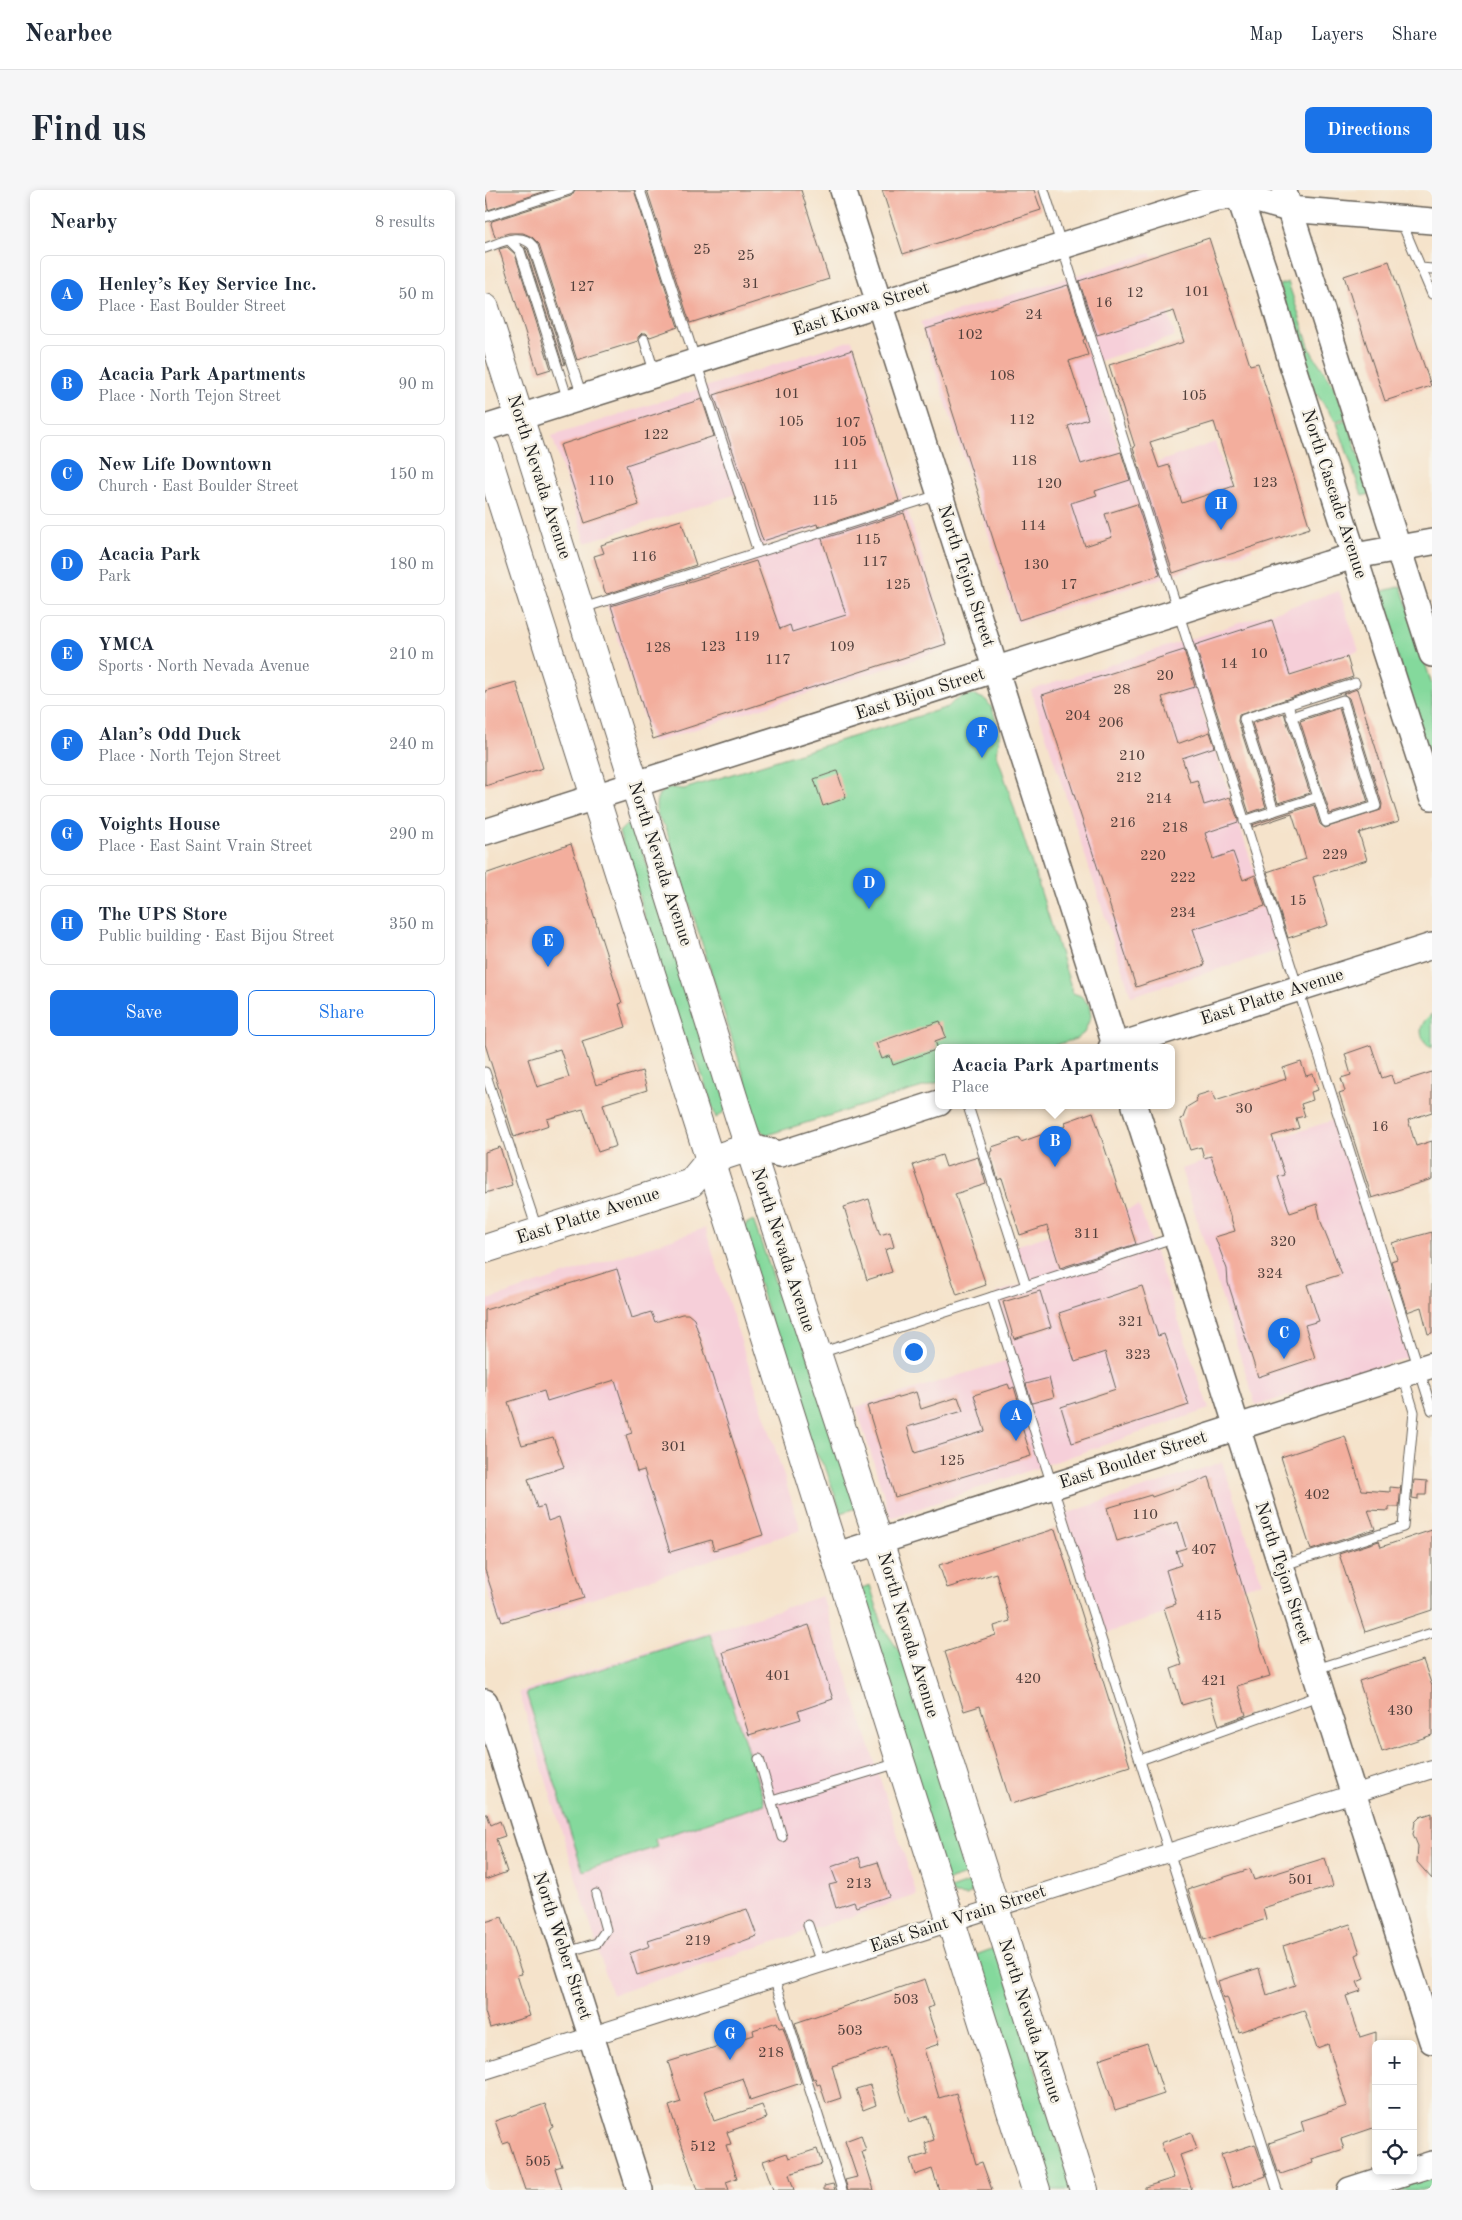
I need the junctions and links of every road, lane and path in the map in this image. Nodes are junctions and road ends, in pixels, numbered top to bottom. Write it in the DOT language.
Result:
graph roads {
  1 [pos="569,190"];
  2 [pos="640,190"];
  3 [pos="843,190"];
  4 [pos="1044,190"];
  5 [pos="1238,193"];
  6 [pos="1286,199"];
  7 [pos="485,217"];
  8 [pos="1400,219"];
  9 [pos="1432,221"];
  10 [pos="509,240"];
  11 [pos="1061,246"];
  12 [pos="485,248"];
  13 [pos="1421,268"];
  14 [pos="1432,268"];
  15 [pos="1432,294"];
  16 [pos="879,303"];
  17 [pos="485,308"];
  18 [pos="644,339"];
  19 [pos="696,361"];
  20 [pos="655,374"];
  21 [pos="576,399"];
  22 [pos="519,417"];
  23 [pos="485,428"];
  24 [pos="485,448"];
  25 [pos="940,495"];
  26 [pos="1432,542"];
  27 [pos="1399,547"];
  28 [pos="758,552"];
  29 [pos="1355,556"];
  30 [pos="581,608"];
  31 [pos="1178,612"];
  32 [pos="1432,654"];
  33 [pos="996,670"];
  34 [pos="1355,684"];
  35 [pos="1288,705"];
  36 [pos="1291,717"];
  37 [pos="635,785"];
  38 [pos="1432,796"];
  39 [pos="597,797"];
  40 [pos="1318,797"];
  41 [pos="1274,811"];
  42 [pos="1244,821"];
  43 [pos="485,832"];
  44 [pos="1432,946"];
  45 [pos="1298,989"];
  46 [pos="1113,1044"];
  47 [pos="1126,1044"];
  48 [pos="485,1072"];
  49 [pos="935,1104"];
  50 [pos="970,1109"];
  51 [pos="1136,1109"];
  52 [pos="750,1147"];
  53 [pos="780,1154"];
  54 [pos="710,1160"];
  55 [pos="760,1179"];
  56 [pos="691,1183"];
  57 [pos="721,1192"];
  58 [pos="538,1232"];
  59 [pos="1176,1237"];
  60 [pos="485,1249"];
  61 [pos="1026,1286"];
  62 [pos="992,1297"];
  63 [pos="817,1353"];
  64 [pos="1418,1370"];
  65 [pos="1432,1410"];
  66 [pos="1237,1427"];
  67 [pos="1052,1486"];
  68 [pos="879,1542"];
  69 [pos="834,1556"];
  70 [pos="1281,1566"];
  71 [pos="1432,1633"];
  72 [pos="1314,1670"];
  73 [pos="1321,1695"];
  74 [pos="485,1702"];
  75 [pos="493,1753"];
  76 [pos="759,1759"];
  77 [pos="1140,1760"];
  78 [pos="900,1762"];
  79 [pos="1432,1769"];
  80 [pos="1353,1794"];
  81 [pos="771,1802"];
  82 [pos="782,1837"];
  83 [pos="1169,1852"];
  84 [pos="596,1894"];
  85 [pos="994,1907"];
  86 [pos="951,1922"];
  87 [pos="808,1925"];
  88 [pos="565,1953"];
  89 [pos="821,1963"];
  90 [pos="774,1978"];
  91 [pos="591,2036"];
  92 [pos="1432,2041"];
  93 [pos="485,2070"];
  94 [pos="1432,2164"];
  95 [pos="1417,2169"];
  96 [pos="1397,2175"];
  97 [pos="640,2190"];
  98 [pos="842,2190"];
  99 [pos="1036,2190"];
  100 [pos="1084,2190"];
  101 [pos="1277,2190"];
  102 [pos="1350,2190"];
  1 -- 7 [label="lane"];
  2 -- 19 [label="lane"];
  3 -- 16 [label="main road, North Tejon Street"];
  4 -- 11 [label="lane"];
  5 -- 6 [label="main road"];
  5 -- 11 [label="main road, East Kiowa Street"];
  5 -- 29 [label="main road, North Cascade Avenue"];
  6 -- 8 [label="main road"];
  6 -- 27 [label="main road"];
  8 -- 9 [label="main road"];
  8 -- 13 [label="lane"];
  10 -- 12 [label="lane"];
  10 -- 21 [label="lane"];
  10 -- 21 [label="lane"];
  11 -- 16 [label="main road, East Kiowa Street"];
  11 -- 31 [label="lane"];
  13 -- 14 [label="lane"];
  13 -- 15 [label="lane"];
  16 -- 19 [label="main road, East Kiowa Street"];
  16 -- 25 [label="main road, North Tejon Street"];
  17 -- 22 [label="main road, North Nevada Avenue"];
  18 -- 20 [label="lane"];
  19 -- 20 [label="main road, East Kiowa Street"];
  19 -- 28 [label="lane"];
  20 -- 21 [label="main road, East Kiowa Street"];
  21 -- 22 [label="main road, East Kiowa Street"];
  22 -- 23 [label="main road, East Kiowa Street"];
  22 -- 30 [label="main road, North Nevada Avenue"];
  24 -- 39 [label="main road"];
  25 -- 28 [label="lane"];
  25 -- 33 [label="main road, North Tejon Street"];
  26 -- 27 [label="main road, East Bijou Street"];
  27 -- 29 [label="main road, East Bijou Street"];
  27 -- 32 [label="main road"];
  28 -- 30 [label="lane"];
  29 -- 31 [label="main road, East Bijou Street"];
  29 -- 38 [label="main road, North Cascade Avenue"];
  30 -- 37 [label="main road, North Nevada Avenue"];
  31 -- 33 [label="main road, East Bijou Street"];
  31 -- 42 [label="lane"];
  33 -- 37 [label="main road, East Bijou Street"];
  33 -- 46 [label="main road, North Tejon Street"];
  34 -- 35 [label="lane"];
  35 -- 36 [label="lane"];
  35 -- 41 [label="lane"];
  36 -- 40 [label="lane"];
  36 -- 40 [label="lane"];
  37 -- 39 [label="main road, East Bijou Street"];
  37 -- 52 [label="main road, North Nevada Avenue"];
  39 -- 43 [label="main road, East Bijou Street"];
  39 -- 54 [label="main road"];
  40 -- 41 [label="lane"];
  41 -- 42 [label="lane"];
  42 -- 45 [label="lane"];
  44 -- 45 [label="main road, East Platte Avenue"];
  45 -- 47 [label="main road, East Platte Avenue"];
  45 -- 64 [label="lane"];
  48 -- 58 [label="lane"];
  49 -- 53 [label="main road"];
  50 -- 61 [label="lane"];
  51 -- 59 [label="main road, North Tejon Street"];
  52 -- 53 [label="main road"];
  52 -- 54 [label="main road"];
  52 -- 55 [label="main road, North Nevada Avenue"];
  53 -- 55 [label="main road"];
  54 -- 56 [label="main road"];
  54 -- 57 [label="main road"];
  55 -- 57 [label="main road"];
  55 -- 63 [label="main road, North Nevada Avenue"];
  56 -- 57 [label="main road"];
  56 -- 58 [label="main road, East Platte Avenue"];
  57 -- 69 [label="main road"];
  58 -- 60 [label="main road, East Platte Avenue"];
  59 -- 61 [label="lane"];
  59 -- 66 [label="main road, North Tejon Street"];
  61 -- 62 [label="lane"];
  62 -- 63 [label="lane"];
  62 -- 67 [label="lane"];
  63 -- 68 [label="main road, North Nevada Avenue"];
  64 -- 65 [label="lane"];
  64 -- 66 [label="main road, East Boulder Street"];
  64 -- 70 [label="lane"];
  66 -- 67 [label="main road, East Boulder Street"];
  66 -- 70 [label="main road, North Tejon Street"];
  67 -- 68 [label="main road, East Boulder Street"];
  67 -- 77 [label="lane"];
  68 -- 69 [label="main road, East Boulder Street"];
  68 -- 85 [label="main road, North Nevada Avenue"];
  69 -- 78 [label="main road"];
  70 -- 72 [label="main road, North Tejon Street"];
  71 -- 72 [label="lane"];
  72 -- 73 [label="main road, North Tejon Street"];
  73 -- 77 [label="lane"];
  73 -- 80 [label="main road, North Tejon Street"];
  74 -- 75 [label="main road, North Weber Street"];
  75 -- 88 [label="main road, North Weber Street"];
  76 -- 81 [label="lane"];
  77 -- 83 [label="lane"];
  78 -- 81 [label="lane"];
  78 -- 86 [label="main road"];
  79 -- 80 [label="street, East Saint Vrain Street"];
  80 -- 83 [label="street, East Saint Vrain Street"];
  80 -- 92 [label="main road, North Tejon Street"];
  81 -- 82 [label="lane"];
  83 -- 85 [label="street, East Saint Vrain Street"];
  83 -- 101 [label="lane"];
  84 -- 88 [label="lane"];
  85 -- 86 [label="street, East Saint Vrain Street"];
  85 -- 100 [label="main road, North Nevada Avenue"];
  86 -- 89 [label="street, East Saint Vrain Street"];
  86 -- 99 [label="main road"];
  87 -- 89 [label="lane"];
  88 -- 91 [label="main road, North Weber Street"];
  89 -- 90 [label="street, East Saint Vrain Street"];
  90 -- 91 [label="street, East Saint Vrain Street"];
  90 -- 98 [label="lane"];
  91 -- 93 [label="street, East Saint Vrain Street"];
  91 -- 97 [label="main road, North Weber Street"];
  94 -- 95 [label="main road"];
  96 -- 102 [label="main road"];
}
